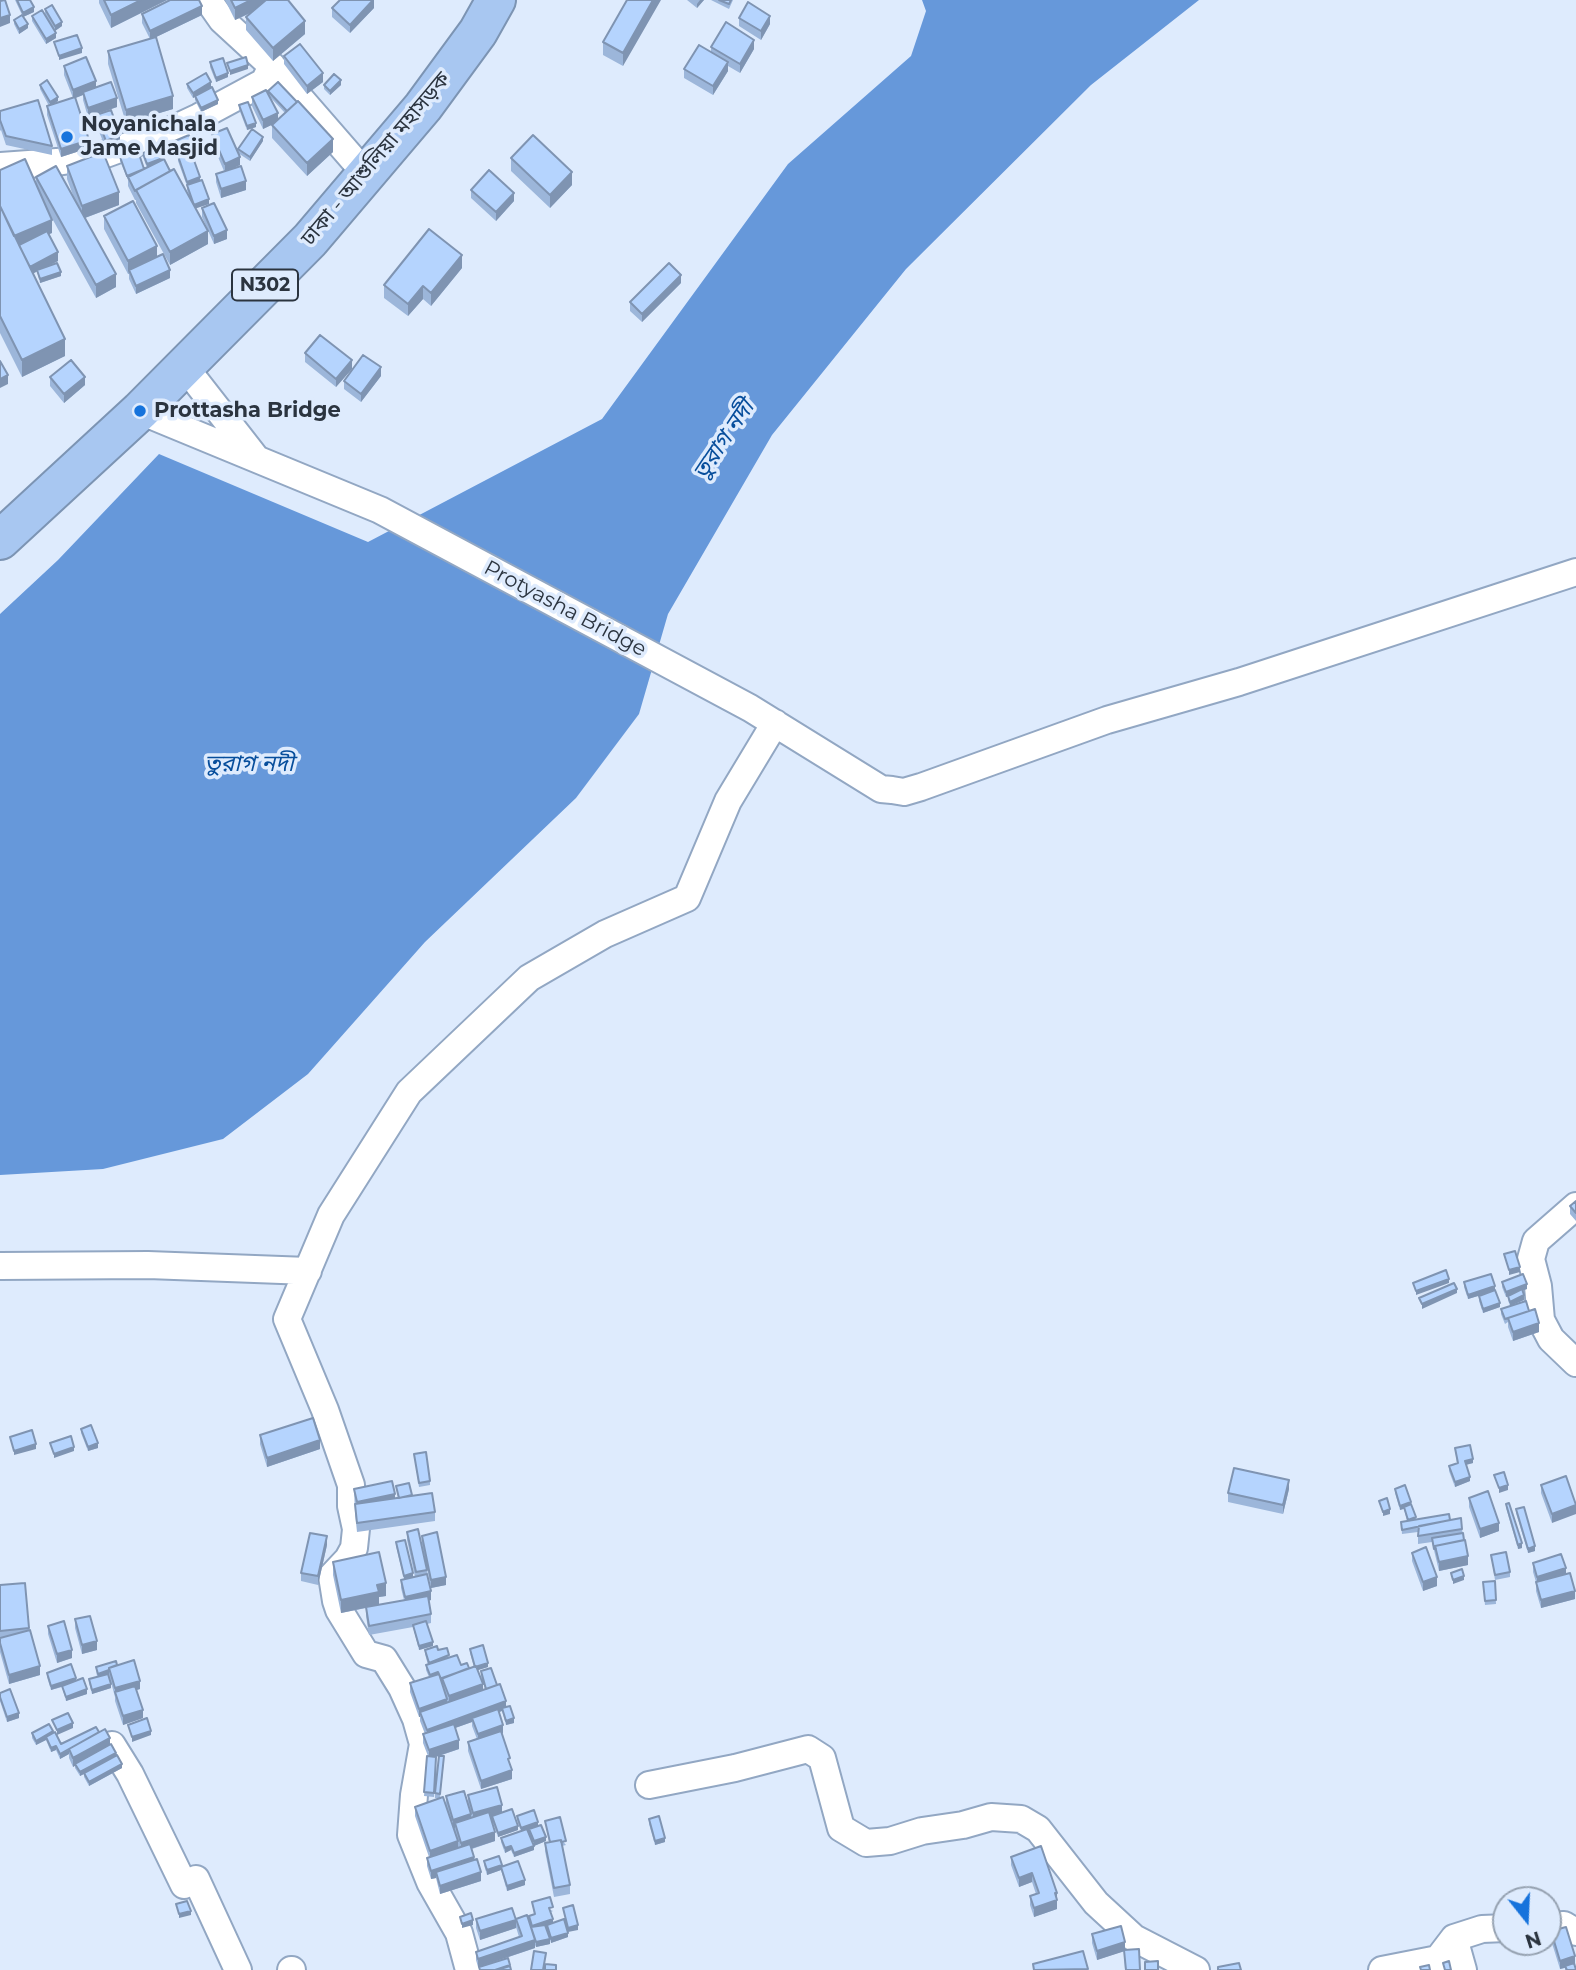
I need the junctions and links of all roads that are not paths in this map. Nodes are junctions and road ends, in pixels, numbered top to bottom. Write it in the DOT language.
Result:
graph roads {
  1 [pos="208,0"];
  2 [pos="496,0"];
  3 [pos="272,66"];
  4 [pos="0,166"];
  5 [pos="365,173"];
  6 [pos="184,366"];
  7 [pos="140,411"];
  8 [pos="256,458"];
  9 [pos="0,540"];
  10 [pos="1576,572"];
  11 [pos="775,723"];
  12 [pos="1576,1206"];
  13 [pos="0,1265"];
  14 [pos="308,1271"];
  15 [pos="1576,1363"];
  16 [pos="112,1745"];
  17 [pos="649,1785"];
  18 [pos="1492,1929"];
  19 [pos="1454,1938"];
  20 [pos="238,1970"];
  21 [pos="469,1970"];
  22 [pos="1196,1970"];
  23 [pos="1382,1970"];
  24 [pos="1464,1970"];
  1 -- 3 [label="street"];
  2 -- 5 [label="highway, ঢাকা - আশুলিয়া মহাসড়ক / N302"];
  3 -- 4 [label="street"];
  3 -- 5 [label="street"];
  5 -- 6 [label="highway, ঢাকা - আশুলিয়া মহাসড়ক / N302"];
  6 -- 7 [label="highway, ঢাকা - আশুলিয়া মহাসড়ক / N302"];
  6 -- 8 [label="street"];
  7 -- 8 [label="street, Protyasha Bridge"];
  7 -- 9 [label="highway, ঢাকা - আশুলিয়া মহাসড়ক / N302"];
  8 -- 11 [label="street, Protyasha Bridge"];
  10 -- 11 [label="street, Protyasha Bridge"];
  11 -- 14 [label="street"];
  12 -- 15 [label="street"];
  13 -- 14 [label="street"];
  14 -- 21 [label="street"];
  16 -- 20 [label="street"];
  17 -- 22 [label="street"];
  18 -- 19 [label="street"];
  19 -- 23 [label="street"];
  19 -- 24 [label="street"];
}
